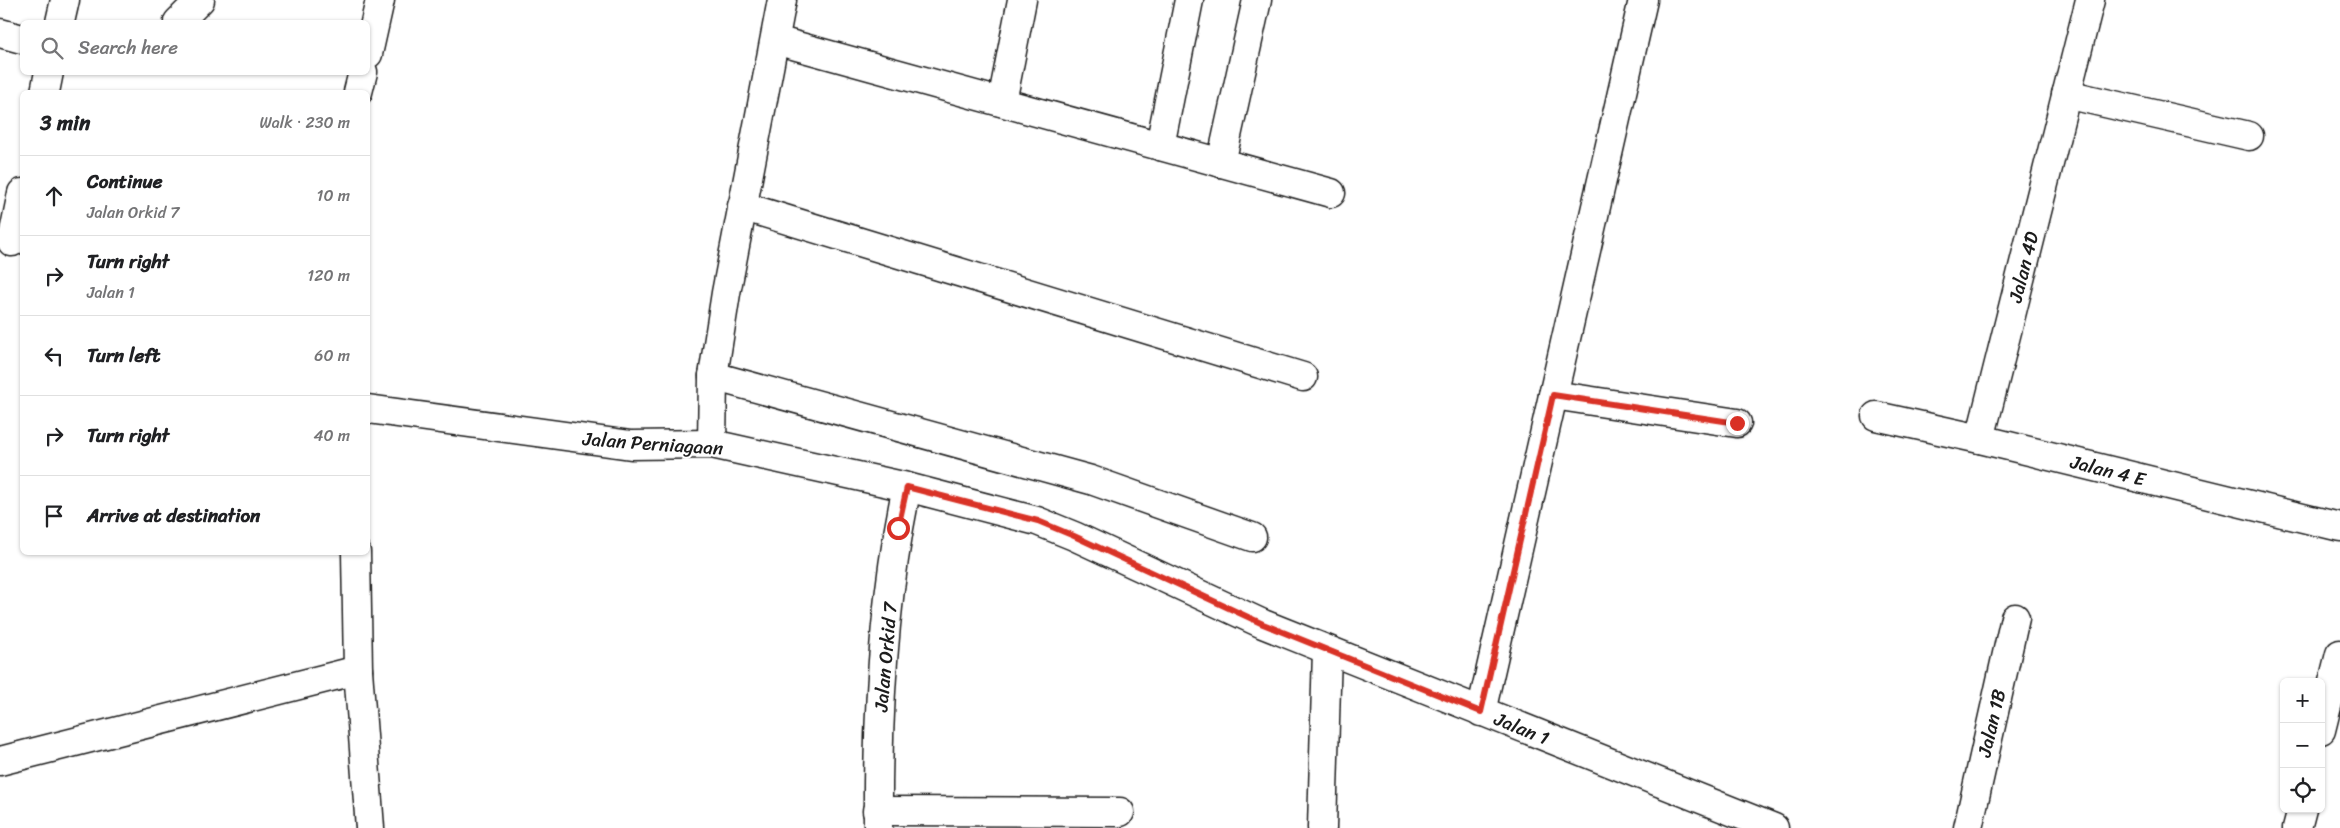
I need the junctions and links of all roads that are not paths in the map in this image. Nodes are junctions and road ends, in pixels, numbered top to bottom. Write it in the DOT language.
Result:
graph roads {
  1 [pos="65,0"];
  2 [pos="200,0"];
  3 [pos="380,0"];
  4 [pos="782,0"];
  5 [pos="1022,0"];
  6 [pos="1189,0"];
  7 [pos="1256,0"];
  8 [pos="1643,0"];
  9 [pos="2090,0"];
  10 [pos="60,20"];
  11 [pos="180,20"];
  12 [pos="0,33"];
  13 [pos="20,38"];
  14 [pos="774,40"];
  15 [pos="370,45"];
  16 [pos="49,75"];
  17 [pos="362,75"];
  18 [pos="46,90"];
  19 [pos="358,90"];
  20 [pos="2066,94"];
  21 [pos="1002,102"];
  22 [pos="2248,136"];
  23 [pos="1160,146"];
  24 [pos="1221,163"];
  25 [pos="1331,193"];
  26 [pos="20,202"];
  27 [pos="742,206"];
  28 [pos="11,242"];
  29 [pos="713,376"];
  30 [pos="1303,377"];
  31 [pos="1553,395"];
  32 [pos="370,409"];
  33 [pos="1876,416"];
  34 [pos="1737,423"];
  35 [pos="1980,439"];
  36 [pos="712,444"];
  37 [pos="907,487"];
  38 [pos="2340,527"];
  39 [pos="1252,537"];
  40 [pos="356,555"];
  41 [pos="2015,618"];
  42 [pos="1327,650"];
  43 [pos="2340,654"];
  44 [pos="358,670"];
  45 [pos="1481,712"];
  46 [pos="2323,723"];
  47 [pos="0,761"];
  48 [pos="1120,812"];
  49 [pos="2301,813"];
  50 [pos="878,820"];
  51 [pos="370,828"];
  52 [pos="1322,828"];
  53 [pos="1774,828"];
  54 [pos="1968,828"];
  55 [pos="2297,828"];
  1 -- 10 [label="street"];
  2 -- 11 [label="street"];
  3 -- 15 [label="street"];
  4 -- 14 [label="street"];
  5 -- 21 [label="street"];
  6 -- 23 [label="street"];
  7 -- 24 [label="street"];
  8 -- 31 [label="street"];
  9 -- 20 [label="street, Jalan 4D"];
  12 -- 13 [label="street"];
  14 -- 21 [label="street"];
  14 -- 27 [label="street"];
  16 -- 18 [label="street"];
  17 -- 19 [label="street"];
  20 -- 22 [label="street"];
  20 -- 35 [label="street, Jalan 4D"];
  21 -- 23 [label="street"];
  23 -- 24 [label="street"];
  24 -- 25 [label="street"];
  26 -- 28 [label="street"];
  27 -- 29 [label="street"];
  27 -- 30 [label="street"];
  29 -- 36 [label="street"];
  29 -- 39 [label="street"];
  31 -- 34 [label="street"];
  31 -- 45 [label="street"];
  32 -- 36 [label="street, Jalan Perniagaan"];
  33 -- 35 [label="street, Jalan 4 E"];
  35 -- 38 [label="street, Jalan 4 E"];
  36 -- 37 [label="street, Jalan Perniagaan"];
  37 -- 42 [label="street, Jalan 1"];
  37 -- 50 [label="street, Jalan Orkid 7"];
  40 -- 44 [label="street"];
  41 -- 54 [label="street, Jalan 1B"];
  42 -- 45 [label="street, Jalan 1"];
  42 -- 52 [label="street"];
  43 -- 46 [label="street"];
  44 -- 47 [label="street"];
  44 -- 51 [label="street"];
  45 -- 53 [label="street, Jalan 1"];
  48 -- 50 [label="street"];
  49 -- 55 [label="street"];
}
